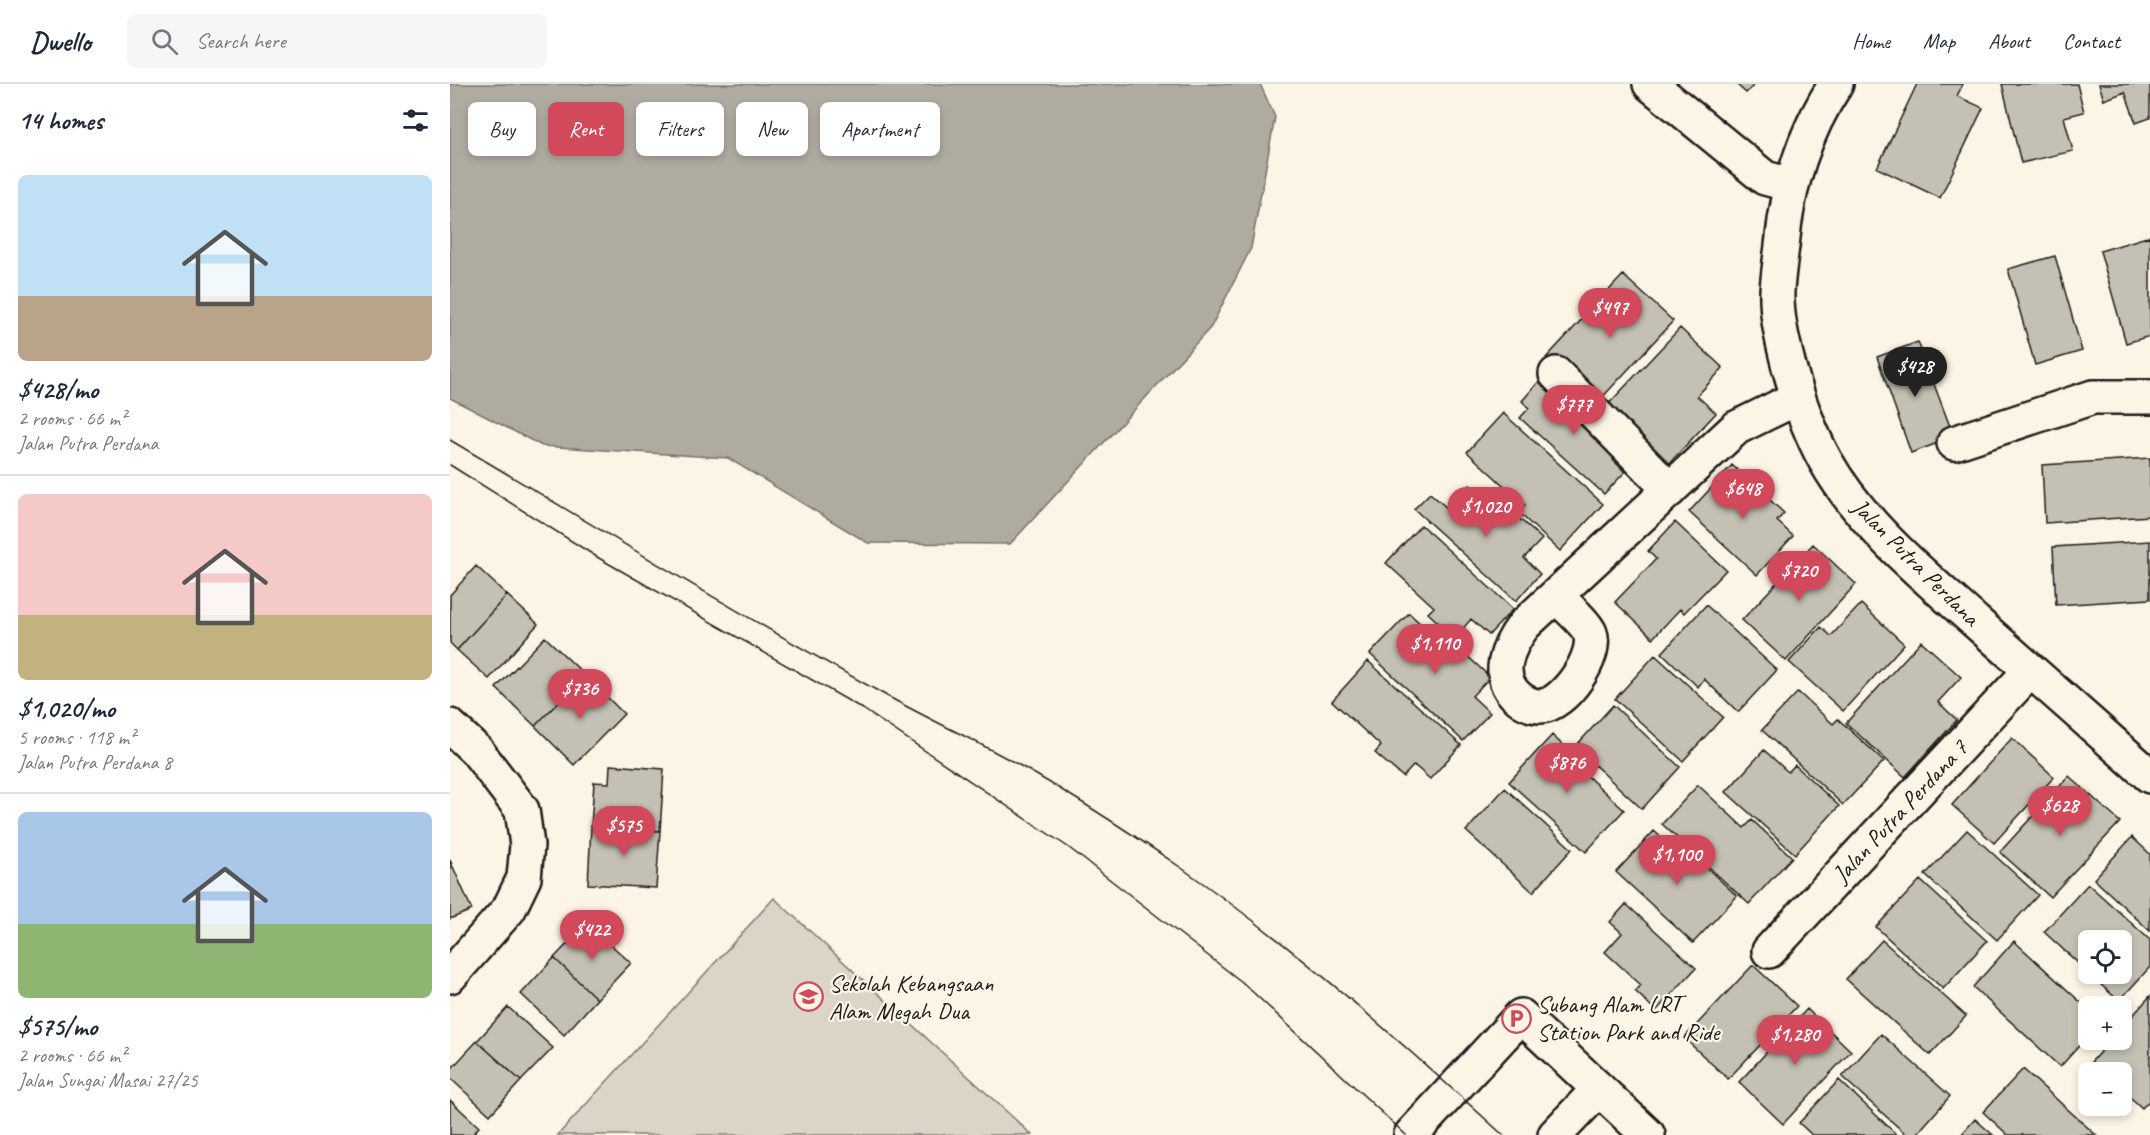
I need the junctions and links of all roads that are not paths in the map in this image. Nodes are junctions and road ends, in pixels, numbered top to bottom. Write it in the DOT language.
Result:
graph roads {
  1 [pos="1650,84"];
  2 [pos="1836,84"];
  3 [pos="1791,185"];
  4 [pos="1556,374"];
  5 [pos="2150,397"];
  6 [pos="1797,398"];
  7 [pos="1954,443"];
  8 [pos="1670,490"];
  9 [pos="1556,596"];
  10 [pos="2030,671"];
  11 [pos="450,726"];
  12 [pos="2150,776"];
  13 [pos="1769,951"];
  14 [pos="450,976"];
  15 [pos="1599,1089"];
  16 [pos="1411,1135"];
  17 [pos="1555,1135"];
  18 [pos="1648,1135"];
  1 -- 3 [label="street"];
  2 -- 3 [label="street, Jalan Putra Perdana"];
  3 -- 6 [label="street, Jalan Putra Perdana"];
  4 -- 8 [label="street"];
  5 -- 7 [label="street"];
  6 -- 8 [label="street"];
  6 -- 10 [label="street, Jalan Putra Perdana"];
  8 -- 9 [label="street"];
  10 -- 12 [label="street, Jalan Putra Perdana"];
  10 -- 13 [label="street, Jalan Putra Perdana 7"];
  11 -- 14 [label="street"];
  15 -- 16 [label="street"];
  15 -- 17 [label="street"];
  15 -- 18 [label="street"];
}
